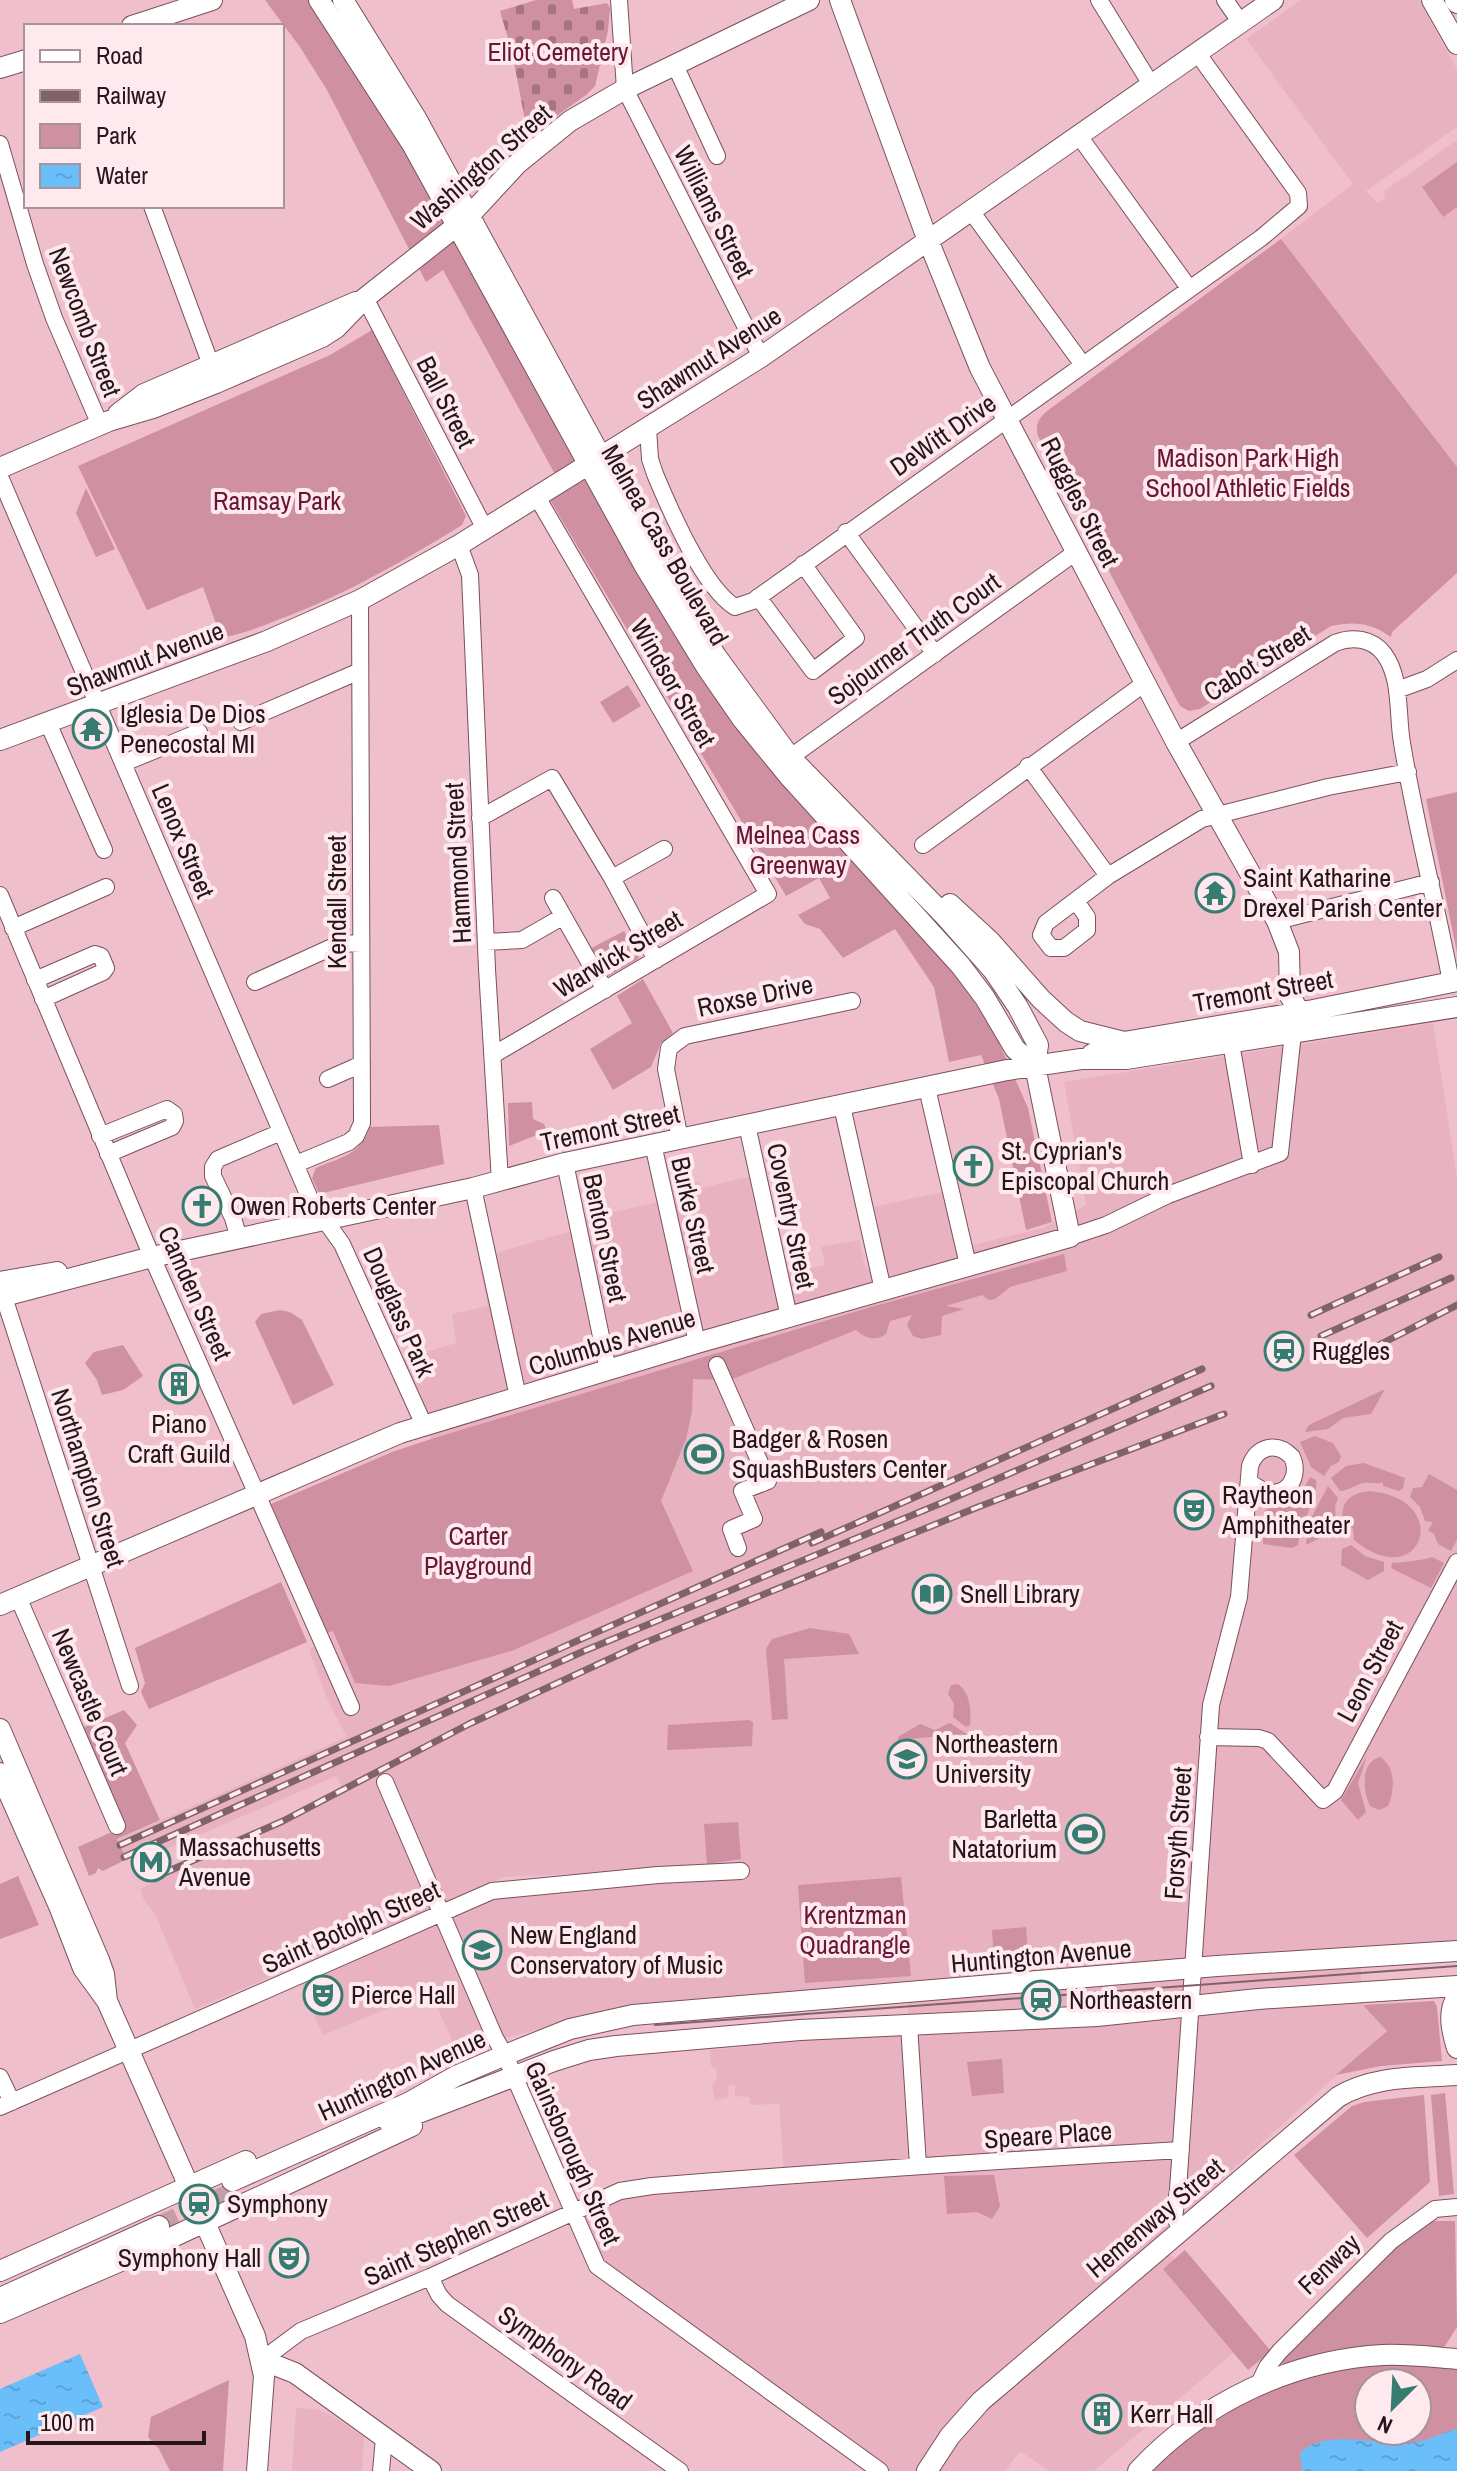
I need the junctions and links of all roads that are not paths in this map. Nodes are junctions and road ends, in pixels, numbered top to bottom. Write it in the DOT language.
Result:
graph roads {
  1 [pos="212,0"];
  2 [pos="319,0"];
  3 [pos="343,0"];
  4 [pos="619,0"];
  5 [pos="809,0"];
  6 [pos="840,0"];
  7 [pos="1099,0"];
  8 [pos="1225,0"];
  9 [pos="1273,0"];
  10 [pos="1432,0"];
  11 [pos="1241,23"];
  12 [pos="138,24"];
  13 [pos="1457,44"];
  14 [pos="1198,54"];
  15 [pos="24,61"];
  16 [pos="675,65"];
  17 [pos="0,68"];
  18 [pos="1152,86"];
  19 [pos="625,89"];
  20 [pos="1079,136"];
  21 [pos="0,144"];
  22 [pos="717,156"];
  23 [pos="13,191"];
  24 [pos="153,208"];
  25 [pos="971,211"];
  26 [pos="462,221"];
  27 [pos="929,240"];
  28 [pos="1189,288"];
  29 [pos="365,298"];
  30 [pos="761,357"];
  31 [pos="1083,365"];
  32 [pos="213,373"];
  33 [pos="1006,419"];
  34 [pos="104,423"];
  35 [pos="648,428"];
  36 [pos="595,461"];
  37 [pos="0,468"];
  38 [pos="0,477"];
  39 [pos="537,497"];
  40 [pos="485,529"];
  41 [pos="846,532"];
  42 [pos="459,545"];
  43 [pos="1076,552"];
  44 [pos="803,564"];
  45 [pos="758,597"];
  46 [pos="360,600"];
  47 [pos="935,654"];
  48 [pos="1457,660"];
  49 [pos="360,671"];
  50 [pos="1145,683"];
  51 [pos="1397,690"];
  52 [pos="99,705"];
  53 [pos="241,722"];
  54 [pos="48,723"];
  55 [pos="199,732"];
  56 [pos="0,740"];
  57 [pos="1176,742"];
  58 [pos="785,761"];
  59 [pos="124,763"];
  60 [pos="1028,766"];
  61 [pos="1408,772"];
  62 [pos="1217,815"];
  63 [pos="480,818"];
  64 [pos="857,825"];
  65 [pos="923,845"];
  66 [pos="664,849"];
  67 [pos="104,850"];
  68 [pos="1108,876"];
  69 [pos="612,878"];
  70 [pos="1431,882"];
  71 [pos="106,887"];
  72 [pos="768,894"];
  73 [pos="0,895"];
  74 [pos="553,898"];
  75 [pos="1076,901"];
  76 [pos="562,917"];
  77 [pos="1277,921"];
  78 [pos="13,928"];
  79 [pos="486,942"];
  80 [pos="361,944"];
  81 [pos="656,960"];
  82 [pos="35,980"];
  83 [pos="255,982"];
  84 [pos="1454,982"];
  85 [pos="605,990"];
  86 [pos="43,999"];
  87 [pos="852,1001"];
  88 [pos="1300,1013"];
  89 [pos="1456,1014"];
  90 [pos="1293,1033"];
  91 [pos="1124,1042"];
  92 [pos="1231,1043"];
  93 [pos="493,1055"];
  94 [pos="1081,1059"];
  95 [pos="362,1064"];
  96 [pos="1035,1066"];
  97 [pos="328,1079"];
  98 [pos="927,1088"];
  99 [pos="842,1106"];
  100 [pos="747,1125"];
  101 [pos="281,1132"];
  102 [pos="100,1136"];
  103 [pos="680,1139"];
  104 [pos="653,1144"];
  105 [pos="108,1154"];
  106 [pos="565,1163"];
  107 [pos="296,1164"];
  108 [pos="1252,1165"];
  109 [pos="500,1181"];
  110 [pos="473,1188"];
  111 [pos="326,1221"];
  112 [pos="1070,1237"];
  113 [pos="239,1239"];
  114 [pos="152,1257"];
  115 [pos="968,1265"];
  116 [pos="1,1290"];
  117 [pos="883,1290"];
  118 [pos="789,1317"];
  119 [pos="697,1343"];
  120 [pos="717,1365"];
  121 [pos="608,1370"];
  122 [pos="518,1397"];
  123 [pos="424,1425"];
  124 [pos="1249,1482"];
  125 [pos="257,1494"];
  126 [pos="738,1548"];
  127 [pos="1457,1562"];
  128 [pos="91,1565"];
  129 [pos="9,1601"];
  130 [pos="130,1686"];
  131 [pos="351,1707"];
  132 [pos="0,1729"];
  133 [pos="1208,1737"];
  134 [pos="0,1773"];
  135 [pos="385,1782"];
  136 [pos="117,1826"];
  137 [pos="741,1871"];
  138 [pos="442,1913"];
  139 [pos="1457,1951"];
  140 [pos="1192,1968"];
  141 [pos="1457,1986"];
  142 [pos="1457,1997"];
  143 [pos="107,2001"];
  144 [pos="1189,2006"];
  145 [pos="909,2025"];
  146 [pos="1457,2048"];
  147 [pos="129,2051"];
  148 [pos="505,2055"];
  149 [pos="1457,2075"];
  150 [pos="456,2076"];
  151 [pos="512,2076"];
  152 [pos="0,2077"];
  153 [pos="452,2102"];
  154 [pos="6,2104"];
  155 [pos="1181,2150"];
  156 [pos="918,2165"];
  157 [pos="189,2187"];
  158 [pos="1457,2207"];
  159 [pos="573,2212"];
  160 [pos="204,2221"];
  161 [pos="1189,2223"];
  162 [pos="0,2271"];
  163 [pos="430,2277"];
  164 [pos="0,2285"];
  165 [pos="0,2298"];
  166 [pos="0,2313"];
  167 [pos="1452,2354"];
  168 [pos="262,2360"];
  169 [pos="1258,2386"];
  170 [pos="384,2438"];
  171 [pos="257,2471"];
  172 [pos="381,2471"];
  173 [pos="431,2471"];
  174 [pos="680,2471"];
  175 [pos="880,2471"];
  176 [pos="927,2471"];
  177 [pos="1138,2471"];
  1 -- 12 [label="main road"];
  2 -- 26 [label="main road, Melnea Cass Boulevard"];
  3 -- 26 [label="main road, Melnea Cass Boulevard"];
  4 -- 19 [label="street"];
  5 -- 16 [label="main road, Washington Street"];
  6 -- 27 [label="main road, Ruggles Street"];
  7 -- 18 [label="street"];
  8 -- 11 [label="street"];
  9 -- 11 [label="main road, Shawmut Avenue"];
  10 -- 13 [label="main road"];
  11 -- 14 [label="main road, Shawmut Avenue"];
  14 -- 18 [label="main road, Shawmut Avenue"];
  14 -- 28 [label="street, DeWitt Drive"];
  15 -- 17 [label="main road"];
  16 -- 19 [label="main road, Washington Street"];
  16 -- 22 [label="street"];
  18 -- 20 [label="main road, Shawmut Avenue"];
  19 -- 26 [label="main road, Washington Street"];
  19 -- 30 [label="street, Williams Street"];
  20 -- 25 [label="main road, Shawmut Avenue"];
  20 -- 28 [label="street"];
  21 -- 23 [label="street, Newcomb Street"];
  23 -- 34 [label="street, Newcomb Street"];
  24 -- 32 [label="street"];
  25 -- 27 [label="main road, Shawmut Avenue"];
  25 -- 31 [label="street"];
  26 -- 29 [label="main road, Washington Street"];
  26 -- 36 [label="main road, Melnea Cass Boulevard"];
  27 -- 30 [label="main road, Shawmut Avenue"];
  27 -- 33 [label="main road, Ruggles Street"];
  28 -- 31 [label="street, DeWitt Drive"];
  29 -- 32 [label="main road, Washington Street"];
  29 -- 40 [label="street, Ball Street"];
  30 -- 35 [label="main road, Shawmut Avenue"];
  31 -- 33 [label="street, DeWitt Drive"];
  32 -- 34 [label="main road, Washington Street"];
  33 -- 41 [label="street, DeWitt Drive"];
  33 -- 43 [label="main road, Ruggles Street"];
  34 -- 37 [label="main road, Washington Street"];
  35 -- 36 [label="main road, Shawmut Avenue"];
  35 -- 45 [label="street"];
  36 -- 39 [label="main road, Shawmut Avenue"];
  36 -- 58 [label="main road, Melnea Cass Boulevard"];
  38 -- 52 [label="street, Lenox Street"];
  39 -- 40 [label="main road, Shawmut Avenue"];
  39 -- 72 [label="street, Windsor Street"];
  40 -- 42 [label="main road, Shawmut Avenue"];
  41 -- 44 [label="street, DeWitt Drive"];
  41 -- 47 [label="street"];
  42 -- 46 [label="main road, Shawmut Avenue"];
  42 -- 63 [label="street, Hammond Street"];
  43 -- 47 [label="street, Sojourner Truth Court"];
  43 -- 50 [label="main road, Ruggles Street"];
  44 -- 45 [label="street, DeWitt Drive"];
  44 -- 45 [label="street, Sojourner Truth Court"];
  46 -- 49 [label="street, Kendall Street"];
  46 -- 52 [label="main road, Shawmut Avenue"];
  47 -- 58 [label="street, Sojourner Truth Court"];
  48 -- 51 [label="street"];
  49 -- 53 [label="street"];
  49 -- 80 [label="street, Kendall Street"];
  50 -- 57 [label="main road, Ruggles Street"];
  50 -- 60 [label="street"];
  51 -- 57 [label="street, Cabot Street"];
  51 -- 61 [label="street"];
  52 -- 54 [label="main road, Shawmut Avenue"];
  52 -- 59 [label="street, Lenox Street"];
  54 -- 56 [label="main road, Shawmut Avenue"];
  54 -- 67 [label="street"];
  55 -- 59 [label="street"];
  57 -- 62 [label="main road, Ruggles Street"];
  58 -- 64 [label="main road, Melnea Cass Boulevard"];
  58 -- 96 [label="main road, Melnea Cass Boulevard"];
  59 -- 101 [label="street, Lenox Street"];
  60 -- 65 [label="street"];
  60 -- 68 [label="street"];
  61 -- 62 [label="street"];
  61 -- 70 [label="street"];
  62 -- 68 [label="street"];
  62 -- 77 [label="main road, Ruggles Street"];
  63 -- 69 [label="street"];
  63 -- 79 [label="street, Hammond Street"];
  64 -- 91 [label="main road"];
  64 -- 96 [label="main road, Melnea Cass Boulevard"];
  66 -- 69 [label="street"];
  68 -- 75 [label="street"];
  69 -- 81 [label="street"];
  70 -- 77 [label="street"];
  70 -- 84 [label="street"];
  71 -- 78 [label="street"];
  72 -- 81 [label="street, Warwick Street"];
  73 -- 78 [label="street, Camden Street"];
  74 -- 76 [label="street"];
  76 -- 79 [label="street"];
  76 -- 85 [label="street"];
  77 -- 88 [label="main road, Ruggles Street"];
  78 -- 82 [label="street, Camden Street"];
  79 -- 93 [label="street, Hammond Street"];
  80 -- 83 [label="street"];
  80 -- 95 [label="street, Kendall Street"];
  81 -- 85 [label="street, Warwick Street"];
  82 -- 86 [label="street, Camden Street"];
  82 -- 86 [label="street"];
  84 -- 88 [label="main road, Tremont Street"];
  84 -- 89 [label="main road"];
  85 -- 93 [label="street, Warwick Street"];
  86 -- 102 [label="street, Camden Street"];
  87 -- 103 [label="street, Roxse Drive"];
  88 -- 91 [label="main road, Tremont Street"];
  89 -- 90 [label="main road, Tremont Street"];
  90 -- 92 [label="main road, Tremont Street"];
  90 -- 108 [label="street, Columbus Avenue"];
  91 -- 94 [label="main road, Tremont Street"];
  92 -- 94 [label="main road, Tremont Street"];
  92 -- 108 [label="street"];
  93 -- 109 [label="street, Hammond Street"];
  94 -- 96 [label="main road, Tremont Street"];
  95 -- 97 [label="street"];
  95 -- 107 [label="street, Kendall Street"];
  96 -- 98 [label="main road, Tremont Street"];
  96 -- 112 [label="main road, Melnea Cass Boulevard"];
  98 -- 99 [label="main road, Tremont Street"];
  98 -- 115 [label="street"];
  99 -- 100 [label="main road, Tremont Street"];
  99 -- 117 [label="street"];
  100 -- 103 [label="main road, Tremont Street"];
  100 -- 118 [label="street, Coventry Street"];
  101 -- 107 [label="street, Lenox Street"];
  101 -- 113 [label="street"];
  102 -- 105 [label="street, Camden Street"];
  102 -- 105 [label="street"];
  103 -- 104 [label="main road, Tremont Street"];
  104 -- 106 [label="main road, Tremont Street"];
  104 -- 119 [label="street, Burke Street"];
  105 -- 114 [label="street, Camden Street"];
  106 -- 109 [label="main road, Tremont Street"];
  106 -- 121 [label="street, Benton Street"];
  107 -- 111 [label="street, Lenox Street"];
  108 -- 112 [label="street, Columbus Avenue"];
  109 -- 110 [label="main road, Tremont Street"];
  110 -- 111 [label="main road, Tremont Street"];
  110 -- 122 [label="street"];
  111 -- 113 [label="main road, Tremont Street"];
  111 -- 123 [label="street, Douglass Park"];
  112 -- 115 [label="main road, Columbus Avenue"];
  113 -- 114 [label="main road, Tremont Street"];
  114 -- 116 [label="main road, Tremont Street"];
  114 -- 125 [label="street, Camden Street"];
  115 -- 117 [label="main road, Columbus Avenue"];
  116 -- 128 [label="street, Northampton Street"];
  117 -- 118 [label="main road, Columbus Avenue"];
  118 -- 119 [label="main road, Columbus Avenue"];
  119 -- 121 [label="main road, Columbus Avenue"];
  120 -- 126 [label="street"];
  121 -- 122 [label="main road, Columbus Avenue"];
  122 -- 123 [label="main road, Columbus Avenue"];
  123 -- 125 [label="main road, Columbus Avenue"];
  124 -- 133 [label="street, Forsyth Street"];
  125 -- 128 [label="main road, Columbus Avenue"];
  125 -- 131 [label="street, Camden Street"];
  127 -- 133 [label="street, Leon Street"];
  128 -- 129 [label="main road, Columbus Avenue"];
  128 -- 130 [label="street, Northampton Street"];
  129 -- 136 [label="street, Newcastle Court"];
  132 -- 143 [label="main road"];
  133 -- 140 [label="street, Forsyth Street"];
  134 -- 143 [label="main road"];
  135 -- 138 [label="street, Gainsborough Street"];
  137 -- 138 [label="street, Saint Botolph Street"];
  138 -- 147 [label="street, Saint Botolph Street"];
  138 -- 148 [label="street, Gainsborough Street"];
  139 -- 140 [label="main road, Huntington Avenue"];
  140 -- 144 [label="street, Forsyth Street"];
  140 -- 148 [label="main road, Huntington Avenue"];
  141 -- 144 [label="main road, Huntington Avenue"];
  142 -- 146 [label="main road"];
  143 -- 147 [label="main road"];
  144 -- 145 [label="main road, Huntington Avenue"];
  144 -- 155 [label="street, Forsyth Street"];
  145 -- 151 [label="main road, Huntington Avenue"];
  145 -- 156 [label="street"];
  147 -- 154 [label="street, Saint Botolph Street"];
  147 -- 157 [label="main road"];
  148 -- 150 [label="main road, Huntington Avenue"];
  148 -- 151 [label="street, Gainsborough Street"];
  149 -- 161 [label="main road, Hemenway Street"];
  150 -- 153 [label="main road, Huntington Avenue"];
  150 -- 157 [label="main road"];
  151 -- 153 [label="main road, Huntington Avenue"];
  151 -- 159 [label="street, Gainsborough Street"];
  152 -- 154 [label="street"];
  153 -- 160 [label="main road"];
  155 -- 156 [label="street, Speare Place"];
  155 -- 161 [label="street, Forsyth Street"];
  156 -- 159 [label="street, Saint Stephen Street"];
  157 -- 160 [label="main road"];
  157 -- 162 [label="main road"];
  158 -- 169 [label="street, Fenway"];
  159 -- 163 [label="street, Saint Stephen Street"];
  159 -- 175 [label="street, Gainsborough Street"];
  160 -- 166 [label="main road"];
  160 -- 168 [label="main road"];
  161 -- 176 [label="main road, Hemenway Street"];
  163 -- 168 [label="street, Saint Stephen Street"];
  163 -- 174 [label="street, Symphony Road"];
  164 -- 165 [label="main road"];
  167 -- 169 [label="main road, Fenway"];
  168 -- 170 [label="main road"];
  168 -- 171 [label="main road"];
  169 -- 177 [label="main road, Fenway"];
  170 -- 172 [label="street"];
  170 -- 173 [label="main road"];
}
